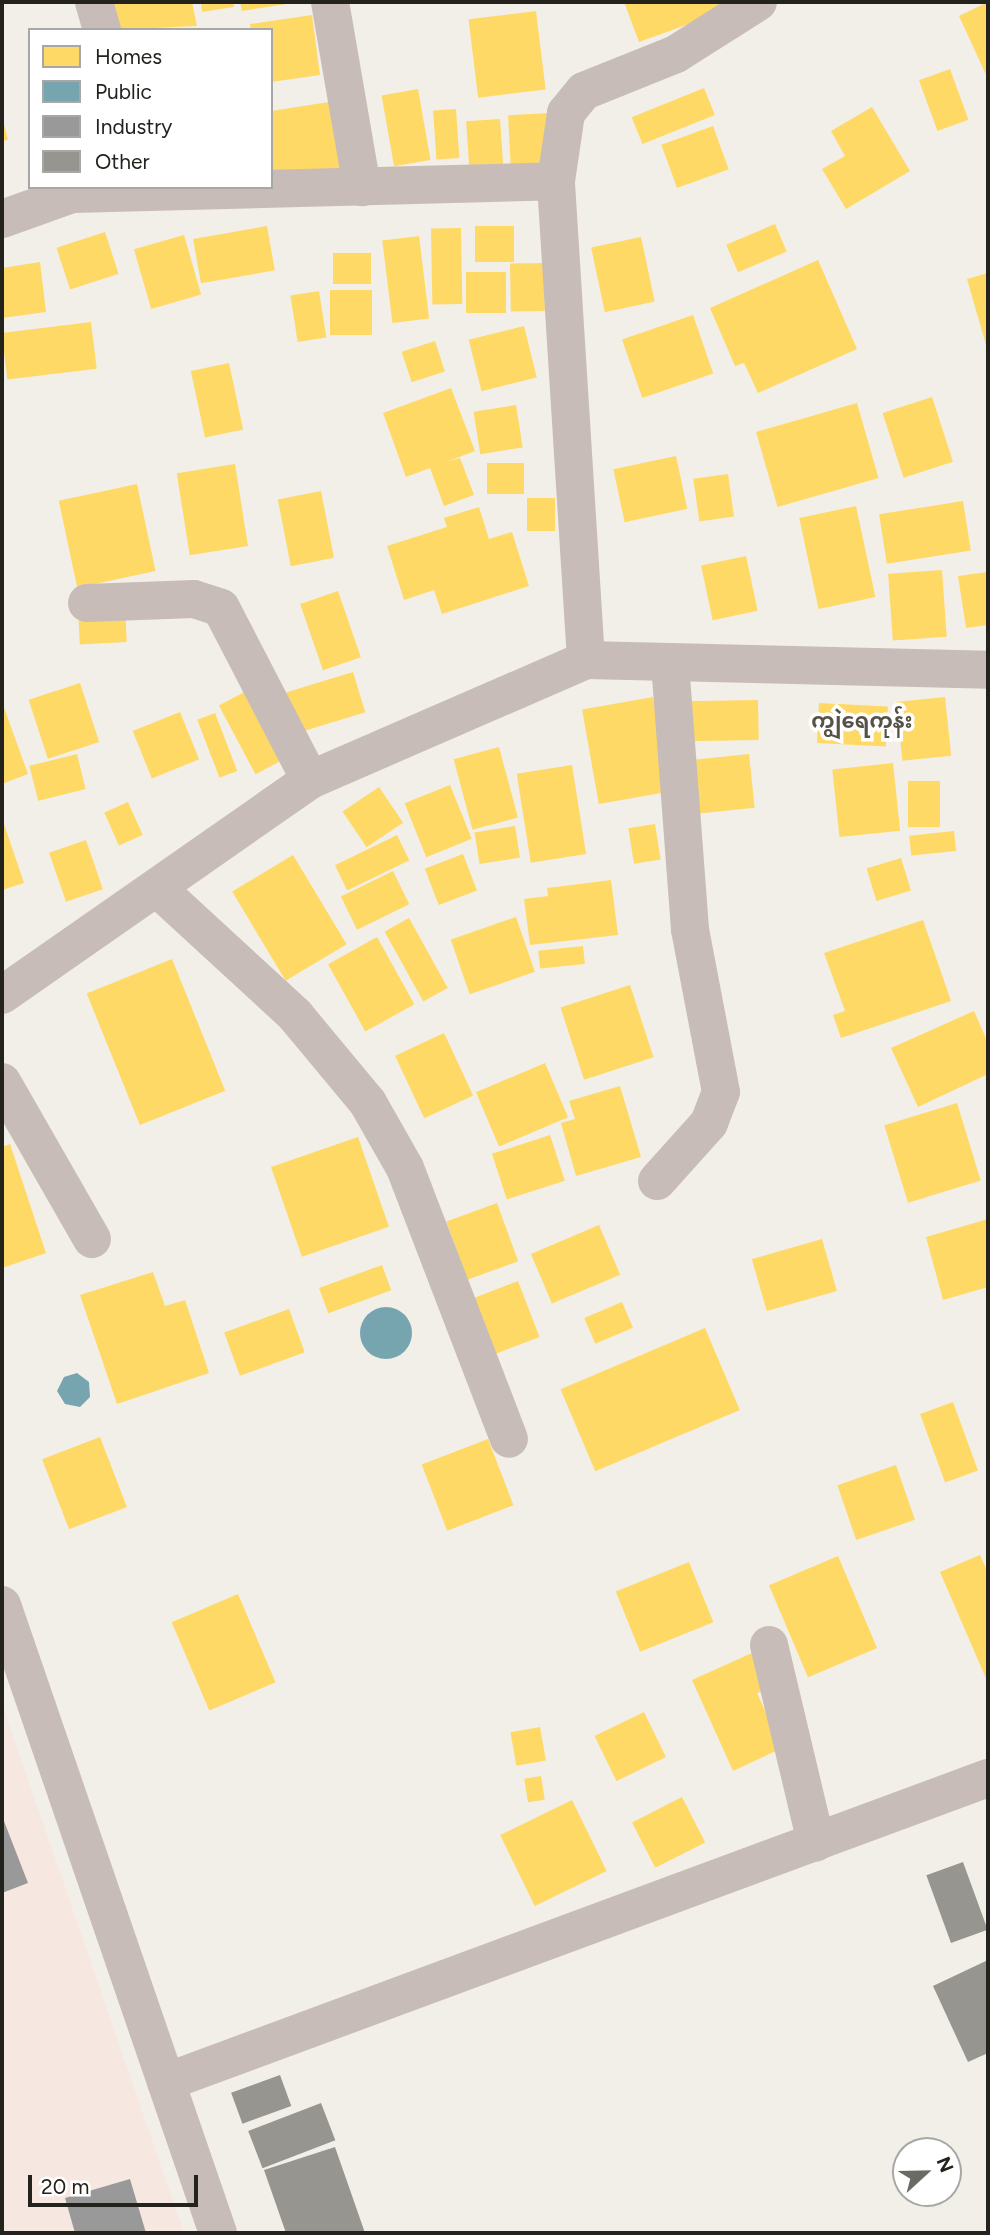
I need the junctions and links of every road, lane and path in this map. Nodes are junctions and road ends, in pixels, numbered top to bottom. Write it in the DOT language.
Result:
graph roads {
  1 [pos="94,2"];
  2 [pos="330,2"];
  3 [pos="758,2"];
  4 [pos="101,28"];
  5 [pos="556,181"];
  6 [pos="362,187"];
  7 [pos="273,188"];
  8 [pos="143,189"];
  9 [pos="2,219"];
  10 [pos="87,603"];
  11 [pos="586,660"];
  12 [pos="670,665"];
  13 [pos="988,670"];
  14 [pos="310,780"];
  15 [pos="157,888"];
  16 [pos="2,995"];
  17 [pos="2,1082"];
  18 [pos="656,1181"];
  19 [pos="92,1239"];
  20 [pos="509,1438"];
  21 [pos="2,1605"];
  22 [pos="769,1645"];
  23 [pos="988,1778"];
  24 [pos="816,1842"];
  25 [pos="166,2082"];
  26 [pos="218,2233"];
  1 -- 4 [label="street"];
  2 -- 6 [label="street"];
  3 -- 5 [label="street"];
  5 -- 6 [label="street"];
  5 -- 11 [label="street"];
  6 -- 7 [label="street"];
  8 -- 9 [label="street"];
  10 -- 14 [label="street"];
  11 -- 12 [label="street"];
  11 -- 14 [label="street"];
  12 -- 13 [label="street"];
  12 -- 18 [label="street"];
  14 -- 15 [label="street"];
  15 -- 16 [label="street"];
  15 -- 20 [label="street"];
  17 -- 19 [label="street"];
  21 -- 25 [label="street"];
  22 -- 24 [label="street"];
  23 -- 24 [label="street"];
  24 -- 25 [label="street"];
  25 -- 26 [label="street"];
}
